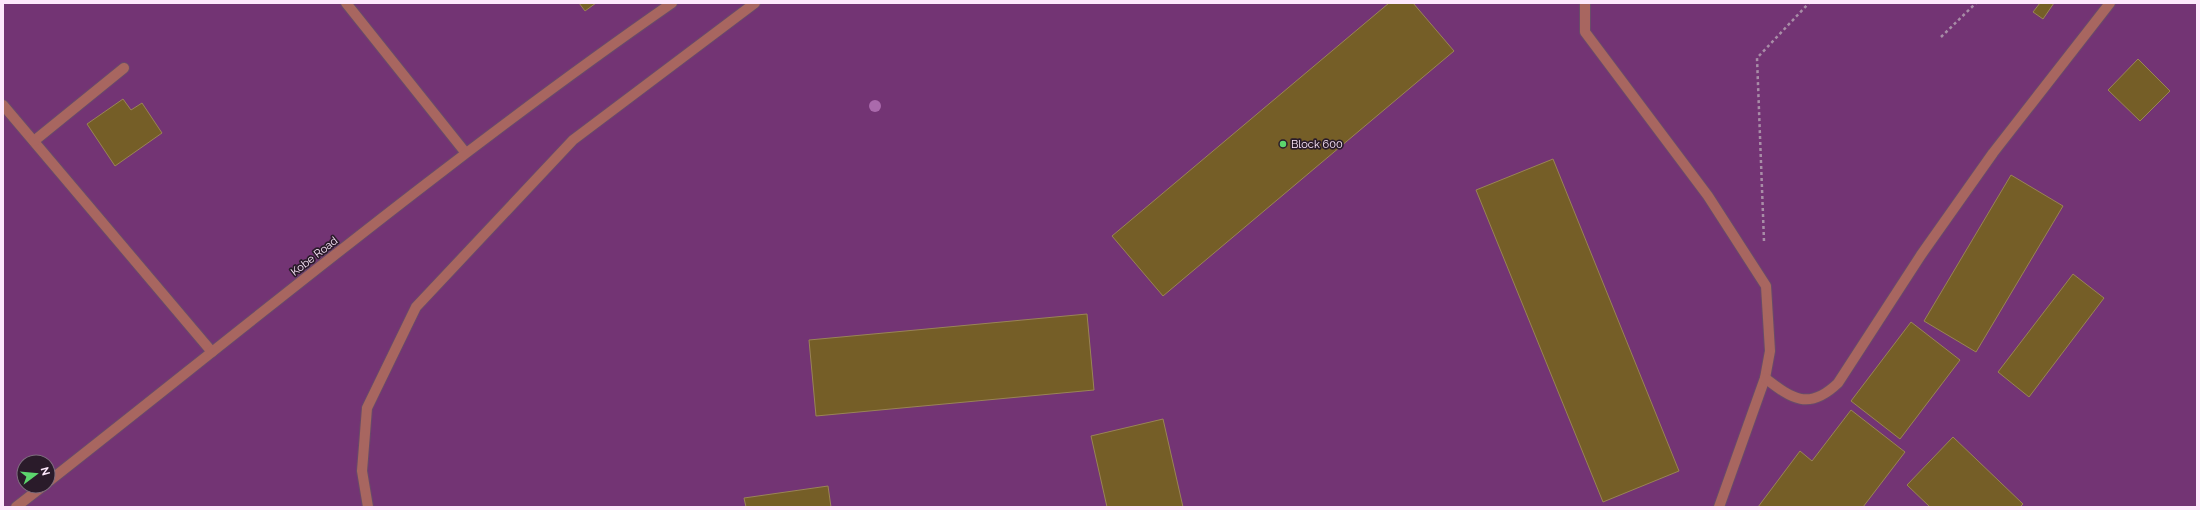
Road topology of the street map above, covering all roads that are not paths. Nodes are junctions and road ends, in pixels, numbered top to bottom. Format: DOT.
graph roads {
  1 [pos="346,3"];
  2 [pos="672,3"];
  3 [pos="755,3"];
  4 [pos="1586,3"];
  5 [pos="2110,3"];
  6 [pos="124,68"];
  7 [pos="3,105"];
  8 [pos="34,141"];
  9 [pos="466,152"];
  10 [pos="212,352"];
  11 [pos="1765,378"];
  12 [pos="56,476"];
  13 [pos="33,494"];
  14 [pos="16,507"];
  15 [pos="368,507"];
  16 [pos="1719,507"];
  1 -- 9 [label="street"];
  2 -- 9 [label="street, Kobe Road"];
  3 -- 15 [label="street"];
  4 -- 11 [label="street"];
  5 -- 11 [label="street"];
  6 -- 8 [label="street"];
  7 -- 8 [label="street"];
  8 -- 10 [label="street"];
  9 -- 10 [label="street, Kobe Road"];
  10 -- 12 [label="street, Kobe Road"];
  11 -- 16 [label="street"];
  13 -- 14 [label="street"];
}
